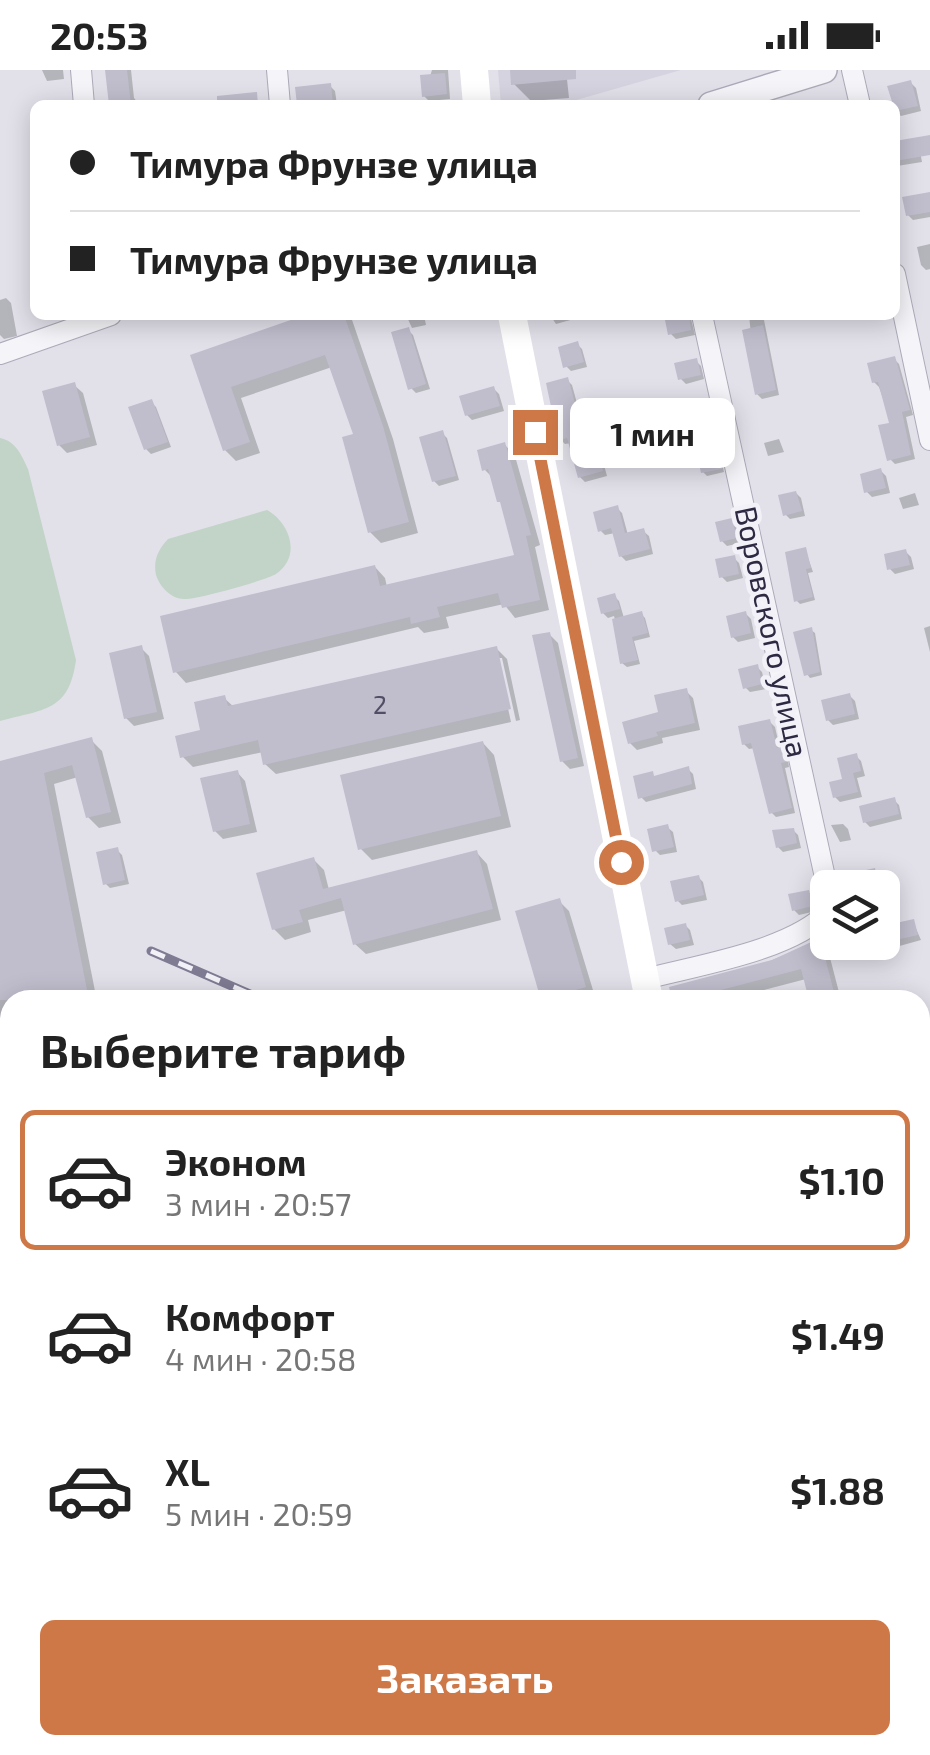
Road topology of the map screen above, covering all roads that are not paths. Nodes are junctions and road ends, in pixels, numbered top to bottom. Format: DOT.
graph roads {
  1 [pos="81,70"];
  2 [pos="278,70"];
  3 [pos="474,70"];
  4 [pos="824,70"];
  5 [pos="852,70"];
  6 [pos="84,100"];
  7 [pos="280,100"];
  8 [pos="477,100"];
  9 [pos="728,100"];
  10 [pos="859,100"];
  11 [pos="900,298"];
  12 [pos="92,320"];
  13 [pos="513,320"];
  14 [pos="703,320"];
  15 [pos="0,354"];
  16 [pos="930,440"];
  17 [pos="824,870"];
  18 [pos="810,928"];
  19 [pos="647,990"];
  1 -- 6 [label="street"];
  2 -- 7 [label="street"];
  3 -- 8 [label="main road"];
  4 -- 9 [label="street"];
  5 -- 10 [label="street"];
  11 -- 16 [label="street"];
  12 -- 15 [label="street"];
  13 -- 19 [label="main road"];
  14 -- 17 [label="street, Воровского улица"];
  18 -- 19 [label="street"];
}
